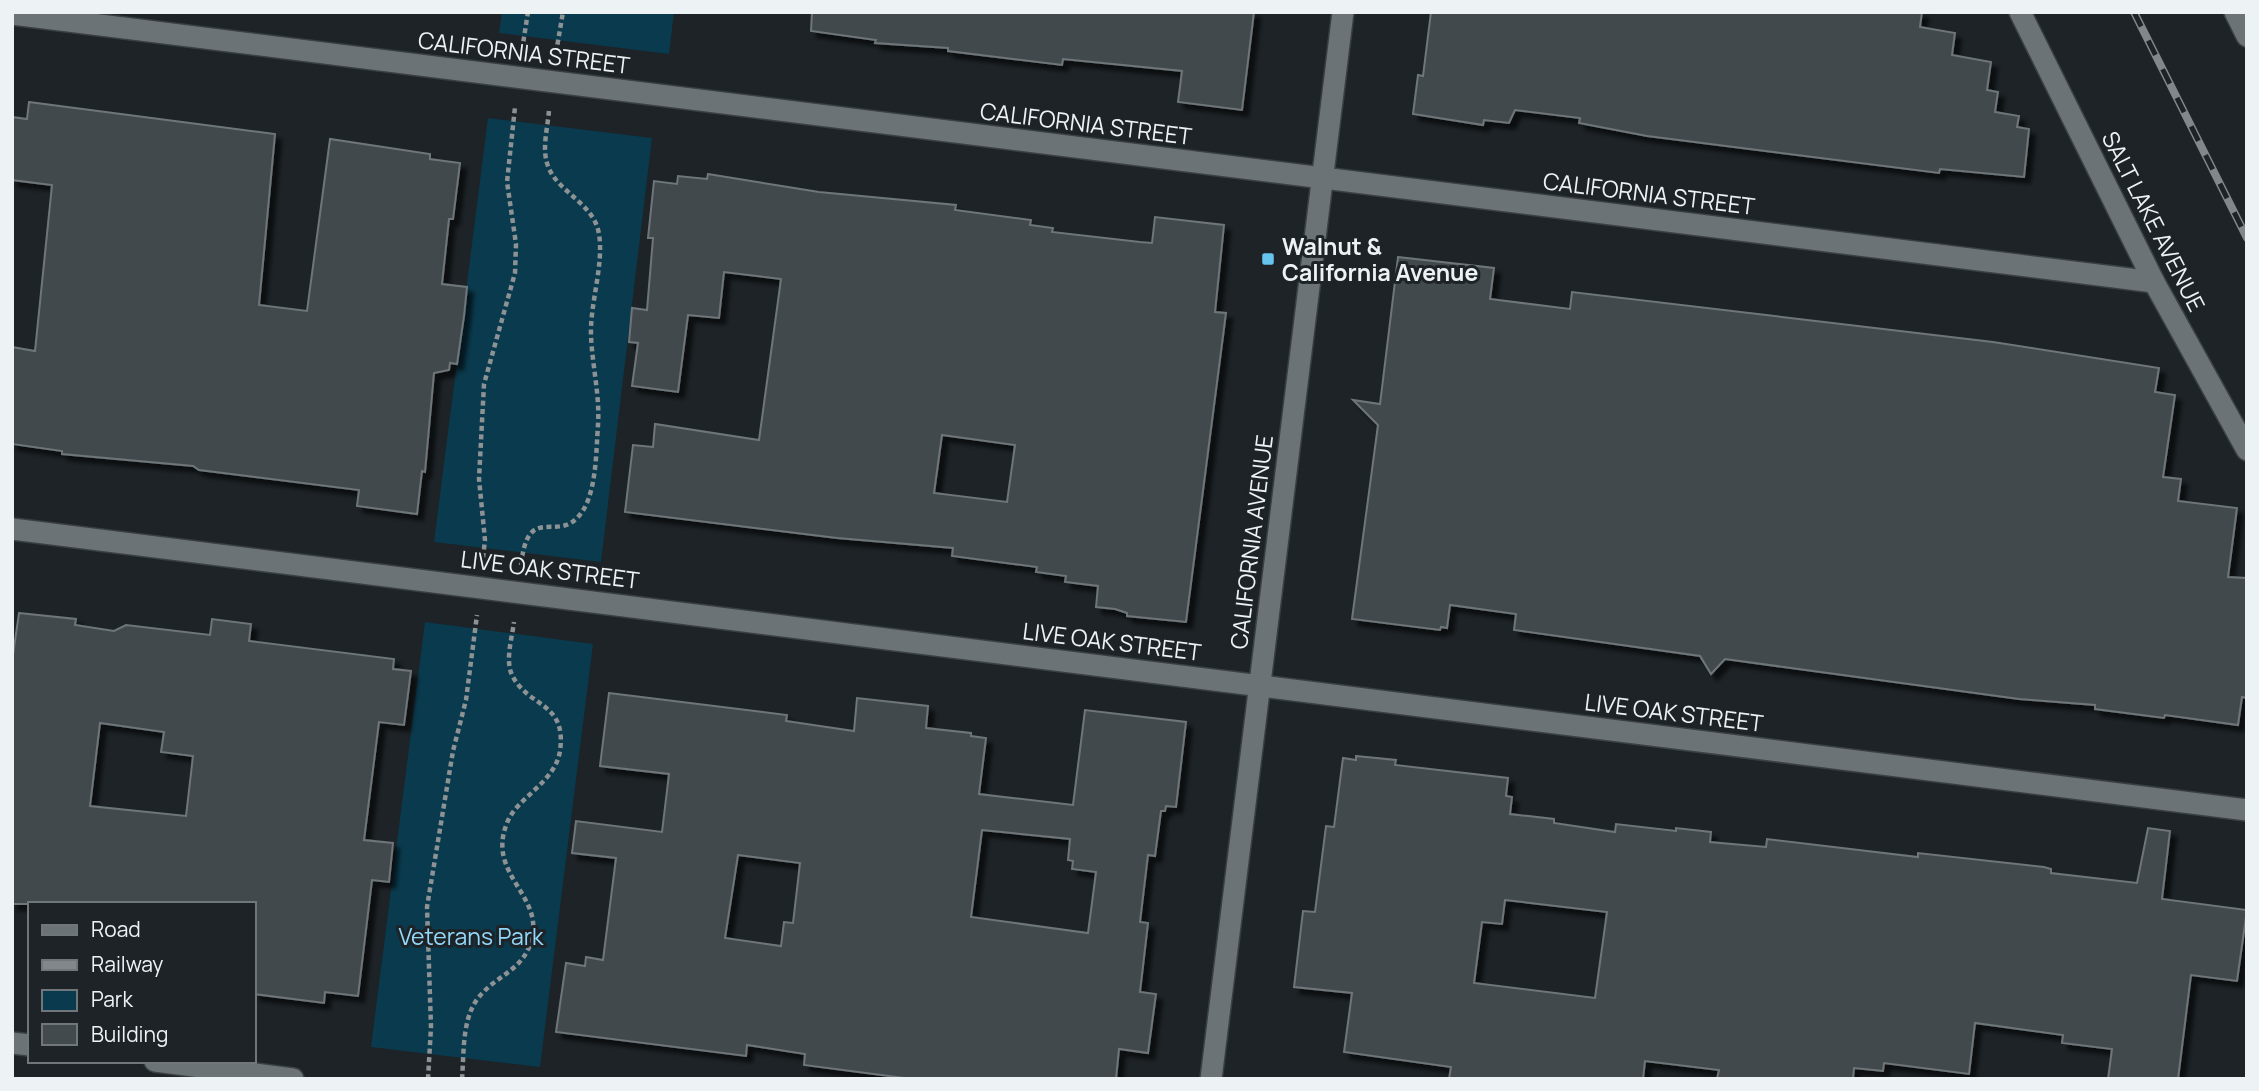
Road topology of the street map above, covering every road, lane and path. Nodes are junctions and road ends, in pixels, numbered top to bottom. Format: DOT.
graph roads {
  1 [pos="528,12"];
  2 [pos="563,12"];
  3 [pos="1343,12"];
  4 [pos="2020,12"];
  5 [pos="2235,12"];
  6 [pos="12,14"];
  7 [pos="2247,36"];
  8 [pos="518,78"];
  9 [pos="551,82"];
  10 [pos="1323,179"];
  11 [pos="2154,282"];
  12 [pos="2247,450"];
  13 [pos="12,529"];
  14 [pos="481,586"];
  15 [pos="518,592"];
  16 [pos="1260,687"];
  17 [pos="2247,810"];
  18 [pos="170,1063"];
  19 [pos="293,1079"];
  20 [pos="428,1079"];
  21 [pos="462,1079"];
  22 [pos="1211,1079"];
  1 -- 8 [label="path"];
  2 -- 9 [label="path"];
  3 -- 10 [label="street, CALIFORNIA AVENUE"];
  4 -- 11 [label="street, SALT LAKE AVENUE"];
  5 -- 7 [label="street"];
  6 -- 8 [label="street, CALIFORNIA STREET"];
  8 -- 9 [label="street, CALIFORNIA STREET"];
  8 -- 14 [label="path"];
  9 -- 10 [label="street, CALIFORNIA STREET"];
  9 -- 15 [label="path"];
  10 -- 11 [label="street, CALIFORNIA STREET"];
  10 -- 16 [label="street, CALIFORNIA AVENUE"];
  11 -- 12 [label="street, SALT LAKE AVENUE"];
  13 -- 14 [label="street, LIVE OAK STREET"];
  14 -- 15 [label="street, LIVE OAK STREET"];
  14 -- 20 [label="path"];
  15 -- 16 [label="street, LIVE OAK STREET"];
  15 -- 21 [label="path"];
  16 -- 17 [label="street, LIVE OAK STREET"];
  16 -- 22 [label="street, CALIFORNIA AVENUE"];
  18 -- 19 [label="street"];
}
